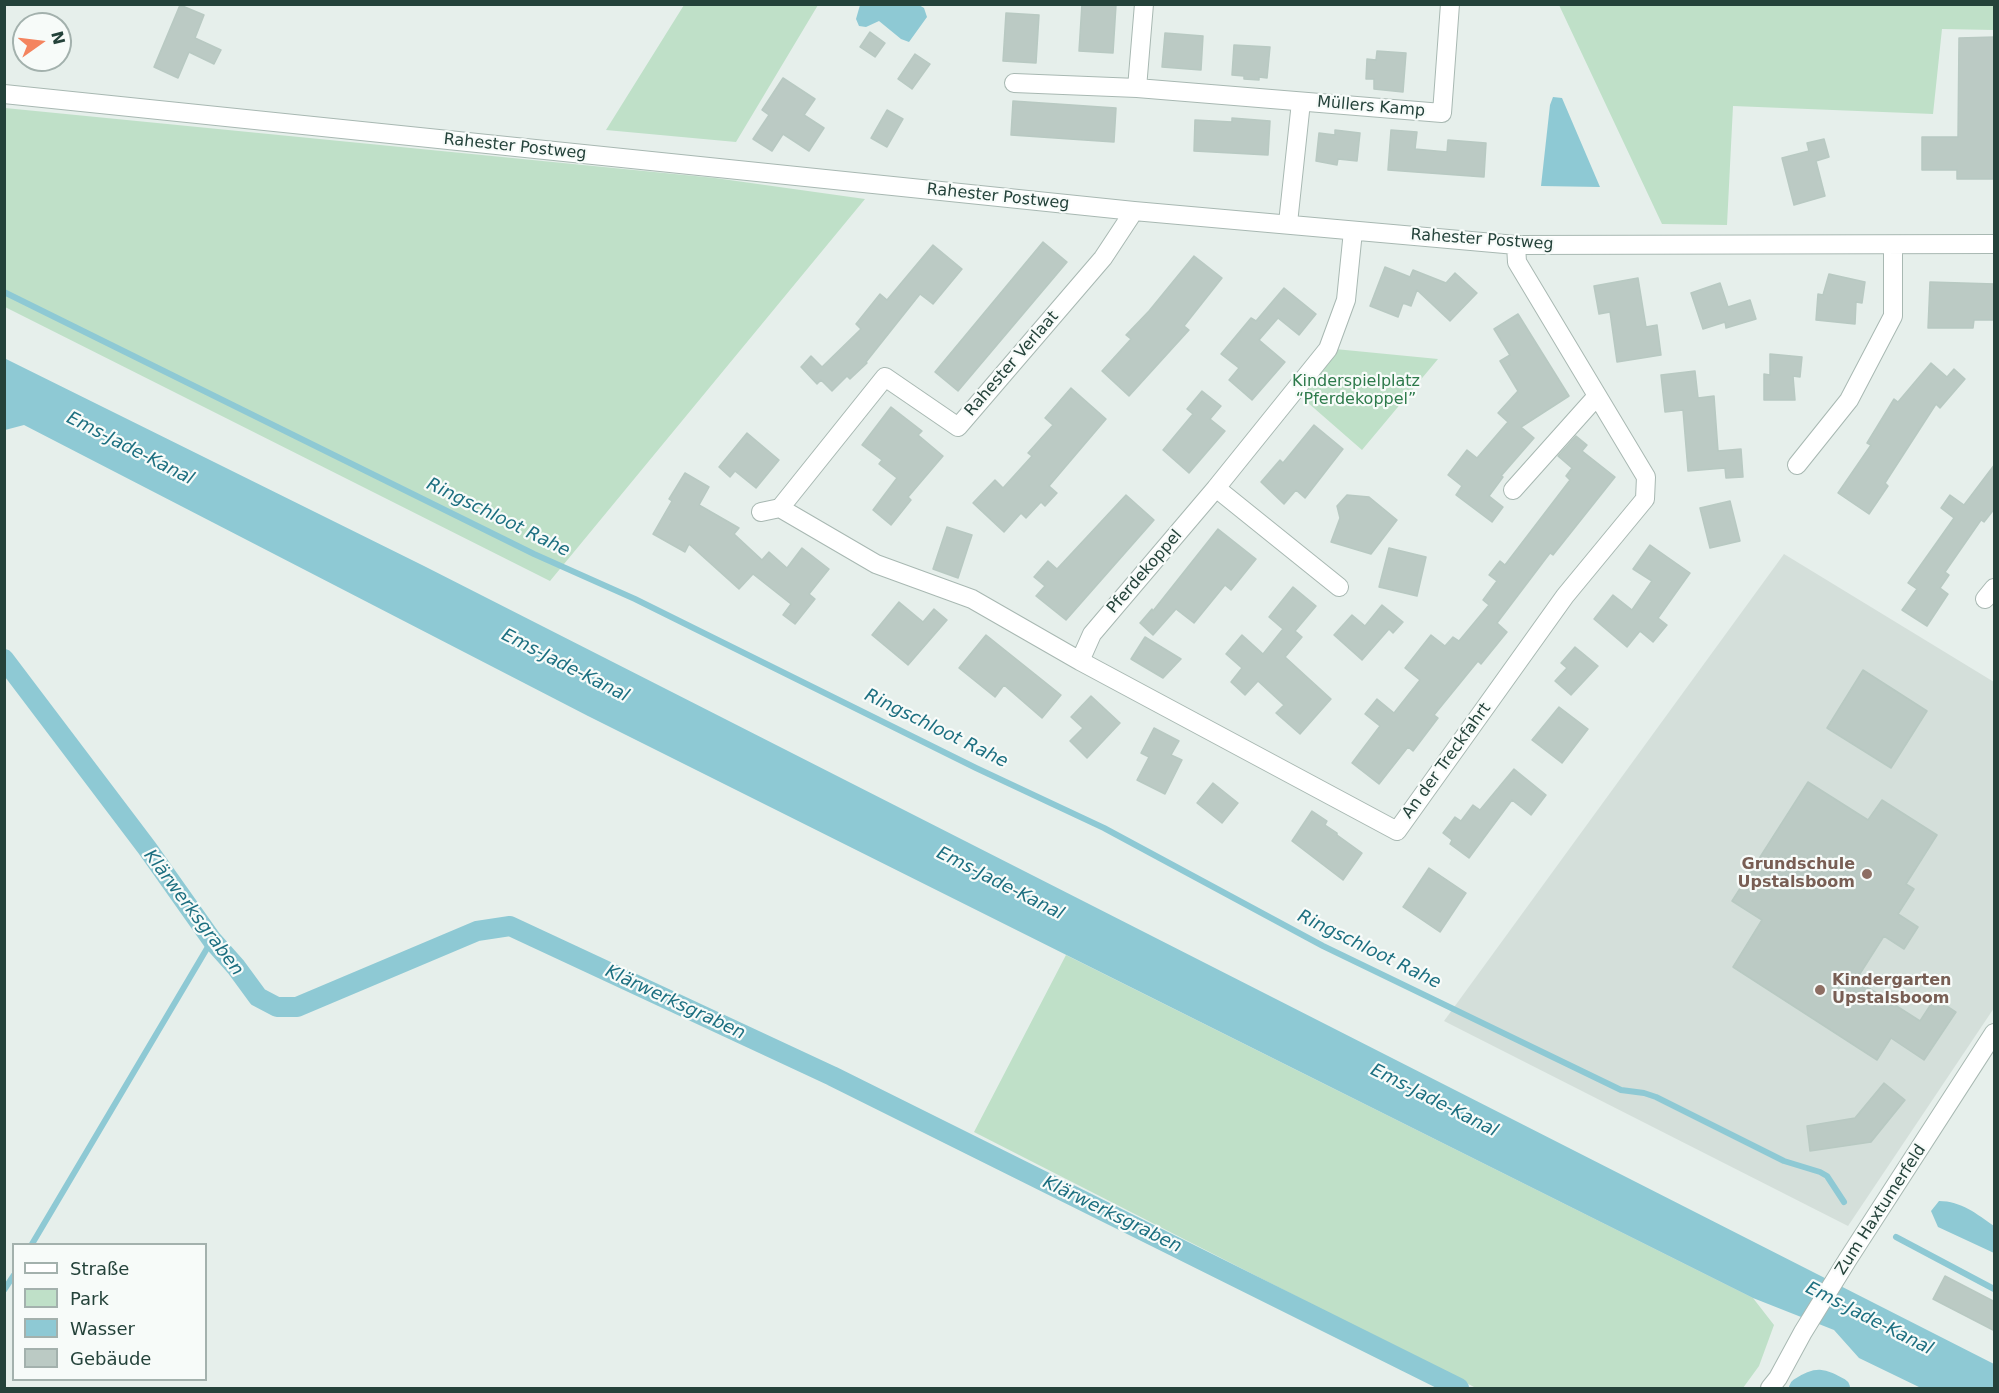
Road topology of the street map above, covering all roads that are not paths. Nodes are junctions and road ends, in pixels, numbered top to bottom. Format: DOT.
graph roads {
  1 [pos="1144,4"];
  2 [pos="1450,4"];
  3 [pos="1014,83"];
  4 [pos="1137,87"];
  5 [pos="4,94"];
  6 [pos="1301,102"];
  7 [pos="1134,211"];
  8 [pos="1288,223"];
  9 [pos="1353,231"];
  10 [pos="1995,244"];
  11 [pos="1516,245"];
  12 [pos="1893,245"];
  13 [pos="1597,396"];
  14 [pos="1797,465"];
  15 [pos="1216,488"];
  16 [pos="1513,490"];
  17 [pos="780,508"];
  18 [pos="761,512"];
  19 [pos="1339,587"];
  20 [pos="1080,661"];
  21 [pos="1995,1033"];
  22 [pos="1770,1389"];
  1 -- 4 [label="street"];
  2 -- 6 [label="street, Müllers Kamp"];
  3 -- 4 [label="street, Müllers Kamp"];
  4 -- 6 [label="street, Müllers Kamp"];
  5 -- 7 [label="street, Rahester Postweg"];
  6 -- 8 [label="street, Müllers Kamp"];
  7 -- 8 [label="street, Rahester Postweg"];
  7 -- 17 [label="street, Rahester Verlaat"];
  8 -- 9 [label="street, Rahester Postweg"];
  9 -- 11 [label="street, Rahester Postweg"];
  9 -- 15 [label="street, Pferdekoppel"];
  10 -- 12 [label="street, Rahester Postweg"];
  11 -- 12 [label="street, Rahester Postweg"];
  11 -- 13 [label="street, An der Treckfahrt"];
  12 -- 14 [label="street"];
  13 -- 16 [label="street"];
  13 -- 20 [label="street, An der Treckfahrt"];
  15 -- 19 [label="street"];
  15 -- 20 [label="street, Pferdekoppel"];
  17 -- 18 [label="street"];
  17 -- 20 [label="street"];
  21 -- 22 [label="street, Zum Haxtumerfeld"];
}
